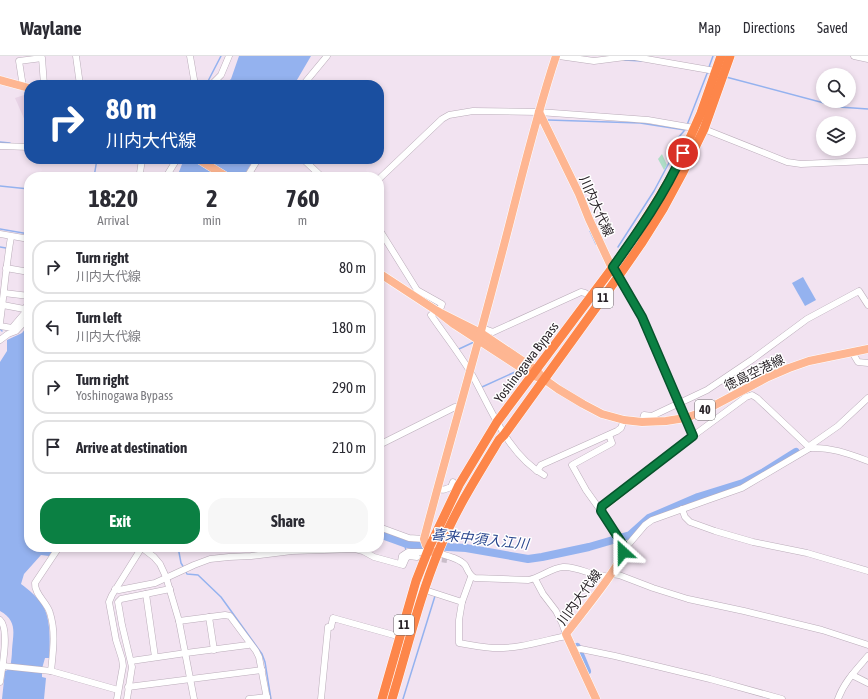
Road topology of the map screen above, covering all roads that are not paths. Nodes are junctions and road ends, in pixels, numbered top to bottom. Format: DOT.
graph roads {
  1 [pos="76,56"];
  2 [pos="190,56"];
  3 [pos="229,56"];
  4 [pos="326,56"];
  5 [pos="558,56"];
  6 [pos="721,56"];
  7 [pos="730,56"];
  8 [pos="854,56"];
  9 [pos="868,59"];
  10 [pos="715,71"];
  11 [pos="0,80"];
  12 [pos="24,80"];
  13 [pos="44,80"];
  14 [pos="79,80"];
  15 [pos="194,80"];
  16 [pos="216,80"];
  17 [pos="307,80"];
  18 [pos="24,87"];
  19 [pos="540,112"];
  20 [pos="699,129"];
  21 [pos="0,146"];
  22 [pos="24,147"];
  23 [pos="868,161"];
  24 [pos="206,164"];
  25 [pos="308,164"];
  26 [pos="219,172"];
  27 [pos="317,172"];
  28 [pos="384,174"];
  29 [pos="0,234"];
  30 [pos="11,237"];
  31 [pos="384,237"];
  32 [pos="24,238"];
  33 [pos="613,267"];
  34 [pos="6,268"];
  35 [pos="24,271"];
  36 [pos="384,276"];
  37 [pos="618,277"];
  38 [pos="4,293"];
  39 [pos="24,295"];
  40 [pos="590,297"];
  41 [pos="868,305"];
  42 [pos="2,306"];
  43 [pos="24,309"];
  44 [pos="437,311"];
  45 [pos="24,314"];
  46 [pos="24,322"];
  47 [pos="0,323"];
  48 [pos="0,326"];
  49 [pos="481,334"];
  50 [pos="0,340"];
  51 [pos="868,349"];
  52 [pos="852,352"];
  53 [pos="868,363"];
  54 [pos="470,372"];
  55 [pos="534,372"];
  56 [pos="544,379"];
  57 [pos="868,398"];
  58 [pos="679,404"];
  59 [pos="459,407"];
  60 [pos="685,418"];
  61 [pos="624,420"];
  62 [pos="497,422"];
  63 [pos="642,422"];
  64 [pos="504,435"];
  65 [pos="609,435"];
  66 [pos="693,436"];
  67 [pos="384,442"];
  68 [pos="809,448"];
  69 [pos="868,461"];
  70 [pos="537,471"];
  71 [pos="544,475"];
  72 [pos="453,482"];
  73 [pos="438,489"];
  74 [pos="682,509"];
  75 [pos="601,511"];
  76 [pos="384,529"];
  77 [pos="620,542"];
  78 [pos="430,549"];
  79 [pos="56,552"];
  80 [pos="139,552"];
  81 [pos="148,552"];
  82 [pos="284,552"];
  83 [pos="365,552"];
  84 [pos="407,555"];
  85 [pos="417,557"];
  86 [pos="447,560"];
  87 [pos="466,568"];
  88 [pos="868,571"];
  89 [pos="610,575"];
  90 [pos="166,577"];
  91 [pos="471,577"];
  92 [pos="535,579"];
  93 [pos="115,589"];
  94 [pos="170,589"];
  95 [pos="432,592"];
  96 [pos="146,594"];
  97 [pos="462,602"];
  98 [pos="209,617"];
  99 [pos="0,620"];
  100 [pos="179,621"];
  101 [pos="2,627"];
  102 [pos="566,635"];
  103 [pos="400,637"];
  104 [pos="250,644"];
  105 [pos="868,645"];
  106 [pos="214,650"];
  107 [pos="577,650"];
  108 [pos="186,653"];
  109 [pos="868,656"];
  110 [pos="155,658"];
  111 [pos="131,661"];
  112 [pos="4,666"];
  113 [pos="262,670"];
  114 [pos="51,672"];
  115 [pos="852,675"];
  116 [pos="191,680"];
  117 [pos="0,682"];
  118 [pos="868,683"];
  119 [pos="128,687"];
  120 [pos="118,690"];
  121 [pos="267,698"];
  122 [pos="117,699"];
  123 [pos="127,699"];
  124 [pos="194,699"];
  125 [pos="249,699"];
  126 [pos="321,699"];
  127 [pos="382,699"];
  128 [pos="392,699"];
  129 [pos="596,699"];
  130 [pos="782,699"];
  131 [pos="838,699"];
  1 -- 14 [label="street"];
  2 -- 15 [label="street"];
  3 -- 16 [label="street"];
  4 -- 17 [label="street"];
  5 -- 10 [label="street"];
  5 -- 19 [label="main road"];
  6 -- 10 [label="highway, Yoshinogawa Bypass / 11"];
  7 -- 20 [label="highway, Yoshinogawa Bypass / 11"];
  8 -- 9 [label="street"];
  10 -- 20 [label="highway, Yoshinogawa Bypass / 11"];
  11 -- 18 [label="main road"];
  12 -- 13 [label="street"];
  19 -- 20 [label="street"];
  19 -- 28 [label="street"];
  19 -- 33 [label="main road, 川内大代線"];
  19 -- 49 [label="main road"];
  20 -- 23 [label="street"];
  20 -- 33 [label="highway, Yoshinogawa Bypass / 11"];
  20 -- 37 [label="highway, Yoshinogawa Bypass / 11"];
  21 -- 22 [label="street"];
  24 -- 26 [label="main road"];
  25 -- 27 [label="street"];
  29 -- 30 [label="street"];
  30 -- 32 [label="street"];
  30 -- 34 [label="street"];
  31 -- 44 [label="street"];
  33 -- 37 [label="main road, 川内大代線"];
  33 -- 40 [label="highway, Yoshinogawa Bypass / 11"];
  34 -- 35 [label="street"];
  34 -- 38 [label="street"];
  36 -- 44 [label="main road, 徳島空港線 / 40"];
  37 -- 56 [label="highway, Yoshinogawa Bypass / 11"];
  37 -- 58 [label="main road, 川内大代線"];
  38 -- 39 [label="street"];
  38 -- 42 [label="street"];
  40 -- 49 [label="street"];
  40 -- 55 [label="highway, Yoshinogawa Bypass / 11"];
  41 -- 58 [label="street"];
  42 -- 43 [label="street"];
  42 -- 47 [label="street"];
  44 -- 49 [label="main road, 徳島空港線 / 40"];
  44 -- 54 [label="street"];
  45 -- 48 [label="street"];
  46 -- 50 [label="street"];
  49 -- 54 [label="main road"];
  49 -- 55 [label="main road, 徳島空港線 / 40"];
  51 -- 52 [label="main road, 徳島空港線 / 40"];
  52 -- 53 [label="street"];
  52 -- 60 [label="main road, 徳島空港線 / 40"];
  54 -- 59 [label="main road"];
  54 -- 62 [label="street"];
  55 -- 56 [label="main road, 徳島空港線 / 40"];
  55 -- 62 [label="highway, Yoshinogawa Bypass / 11"];
  56 -- 61 [label="main road, 徳島空港線 / 40"];
  56 -- 64 [label="highway, Yoshinogawa Bypass / 11"];
  57 -- 68 [label="street"];
  58 -- 60 [label="main road, 川内大代線"];
  58 -- 63 [label="street"];
  59 -- 67 [label="street"];
  59 -- 73 [label="main road"];
  60 -- 63 [label="main road, 徳島空港線 / 40"];
  60 -- 66 [label="main road, 川内大代線"];
  61 -- 63 [label="main road, 徳島空港線 / 40"];
  61 -- 65 [label="street"];
  62 -- 64 [label="street"];
  62 -- 78 [label="highway, Yoshinogawa Bypass / 11"];
  64 -- 70 [label="street"];
  64 -- 78 [label="highway, Yoshinogawa Bypass / 11"];
  65 -- 70 [label="street"];
  65 -- 75 [label="street"];
  66 -- 68 [label="street"];
  66 -- 75 [label="main road"];
  68 -- 69 [label="street"];
  68 -- 74 [label="street"];
  70 -- 71 [label="street"];
  72 -- 73 [label="street"];
  73 -- 78 [label="main road"];
  74 -- 77 [label="street"];
  74 -- 88 [label="street"];
  75 -- 77 [label="main road"];
  76 -- 78 [label="street"];
  77 -- 89 [label="main road, 川内大代線"];
  78 -- 84 [label="street"];
  78 -- 87 [label="street"];
  78 -- 95 [label="highway, Yoshinogawa Bypass / 11"];
  78 -- 103 [label="highway, Yoshinogawa Bypass / 11"];
  79 -- 114 [label="street"];
  80 -- 93 [label="street"];
  81 -- 90 [label="street"];
  82 -- 90 [label="street"];
  83 -- 84 [label="street"];
  84 -- 85 [label="street"];
  86 -- 87 [label="street"];
  87 -- 91 [label="street"];
  89 -- 92 [label="street"];
  89 -- 102 [label="main road, 川内大代線"];
  89 -- 105 [label="street"];
  90 -- 93 [label="street"];
  90 -- 94 [label="street"];
  91 -- 92 [label="street"];
  91 -- 97 [label="street"];
  92 -- 102 [label="street"];
  93 -- 120 [label="street"];
  94 -- 96 [label="street"];
  94 -- 100 [label="street"];
  95 -- 97 [label="street"];
  95 -- 128 [label="highway, Yoshinogawa Bypass / 11"];
  96 -- 110 [label="street"];
  96 -- 111 [label="street"];
  97 -- 102 [label="street"];
  98 -- 100 [label="street"];
  98 -- 104 [label="street"];
  98 -- 106 [label="street"];
  99 -- 101 [label="street"];
  100 -- 108 [label="street"];
  101 -- 112 [label="street"];
  102 -- 107 [label="main road, 川内大代線"];
  103 -- 126 [label="street"];
  103 -- 127 [label="highway, Yoshinogawa Bypass / 11"];
  104 -- 106 [label="street"];
  104 -- 113 [label="street"];
  106 -- 108 [label="street"];
  107 -- 129 [label="main road, 川内大代線"];
  107 -- 130 [label="street"];
  108 -- 110 [label="street"];
  108 -- 116 [label="street"];
  109 -- 115 [label="street"];
  110 -- 111 [label="street"];
  111 -- 119 [label="street"];
  112 -- 114 [label="street"];
  112 -- 117 [label="street"];
  113 -- 116 [label="street"];
  113 -- 121 [label="street"];
  114 -- 120 [label="street"];
  115 -- 118 [label="street"];
  115 -- 131 [label="street"];
  116 -- 119 [label="street"];
  116 -- 124 [label="street"];
  119 -- 123 [label="street"];
  120 -- 122 [label="street"];
  121 -- 125 [label="street"];
}
